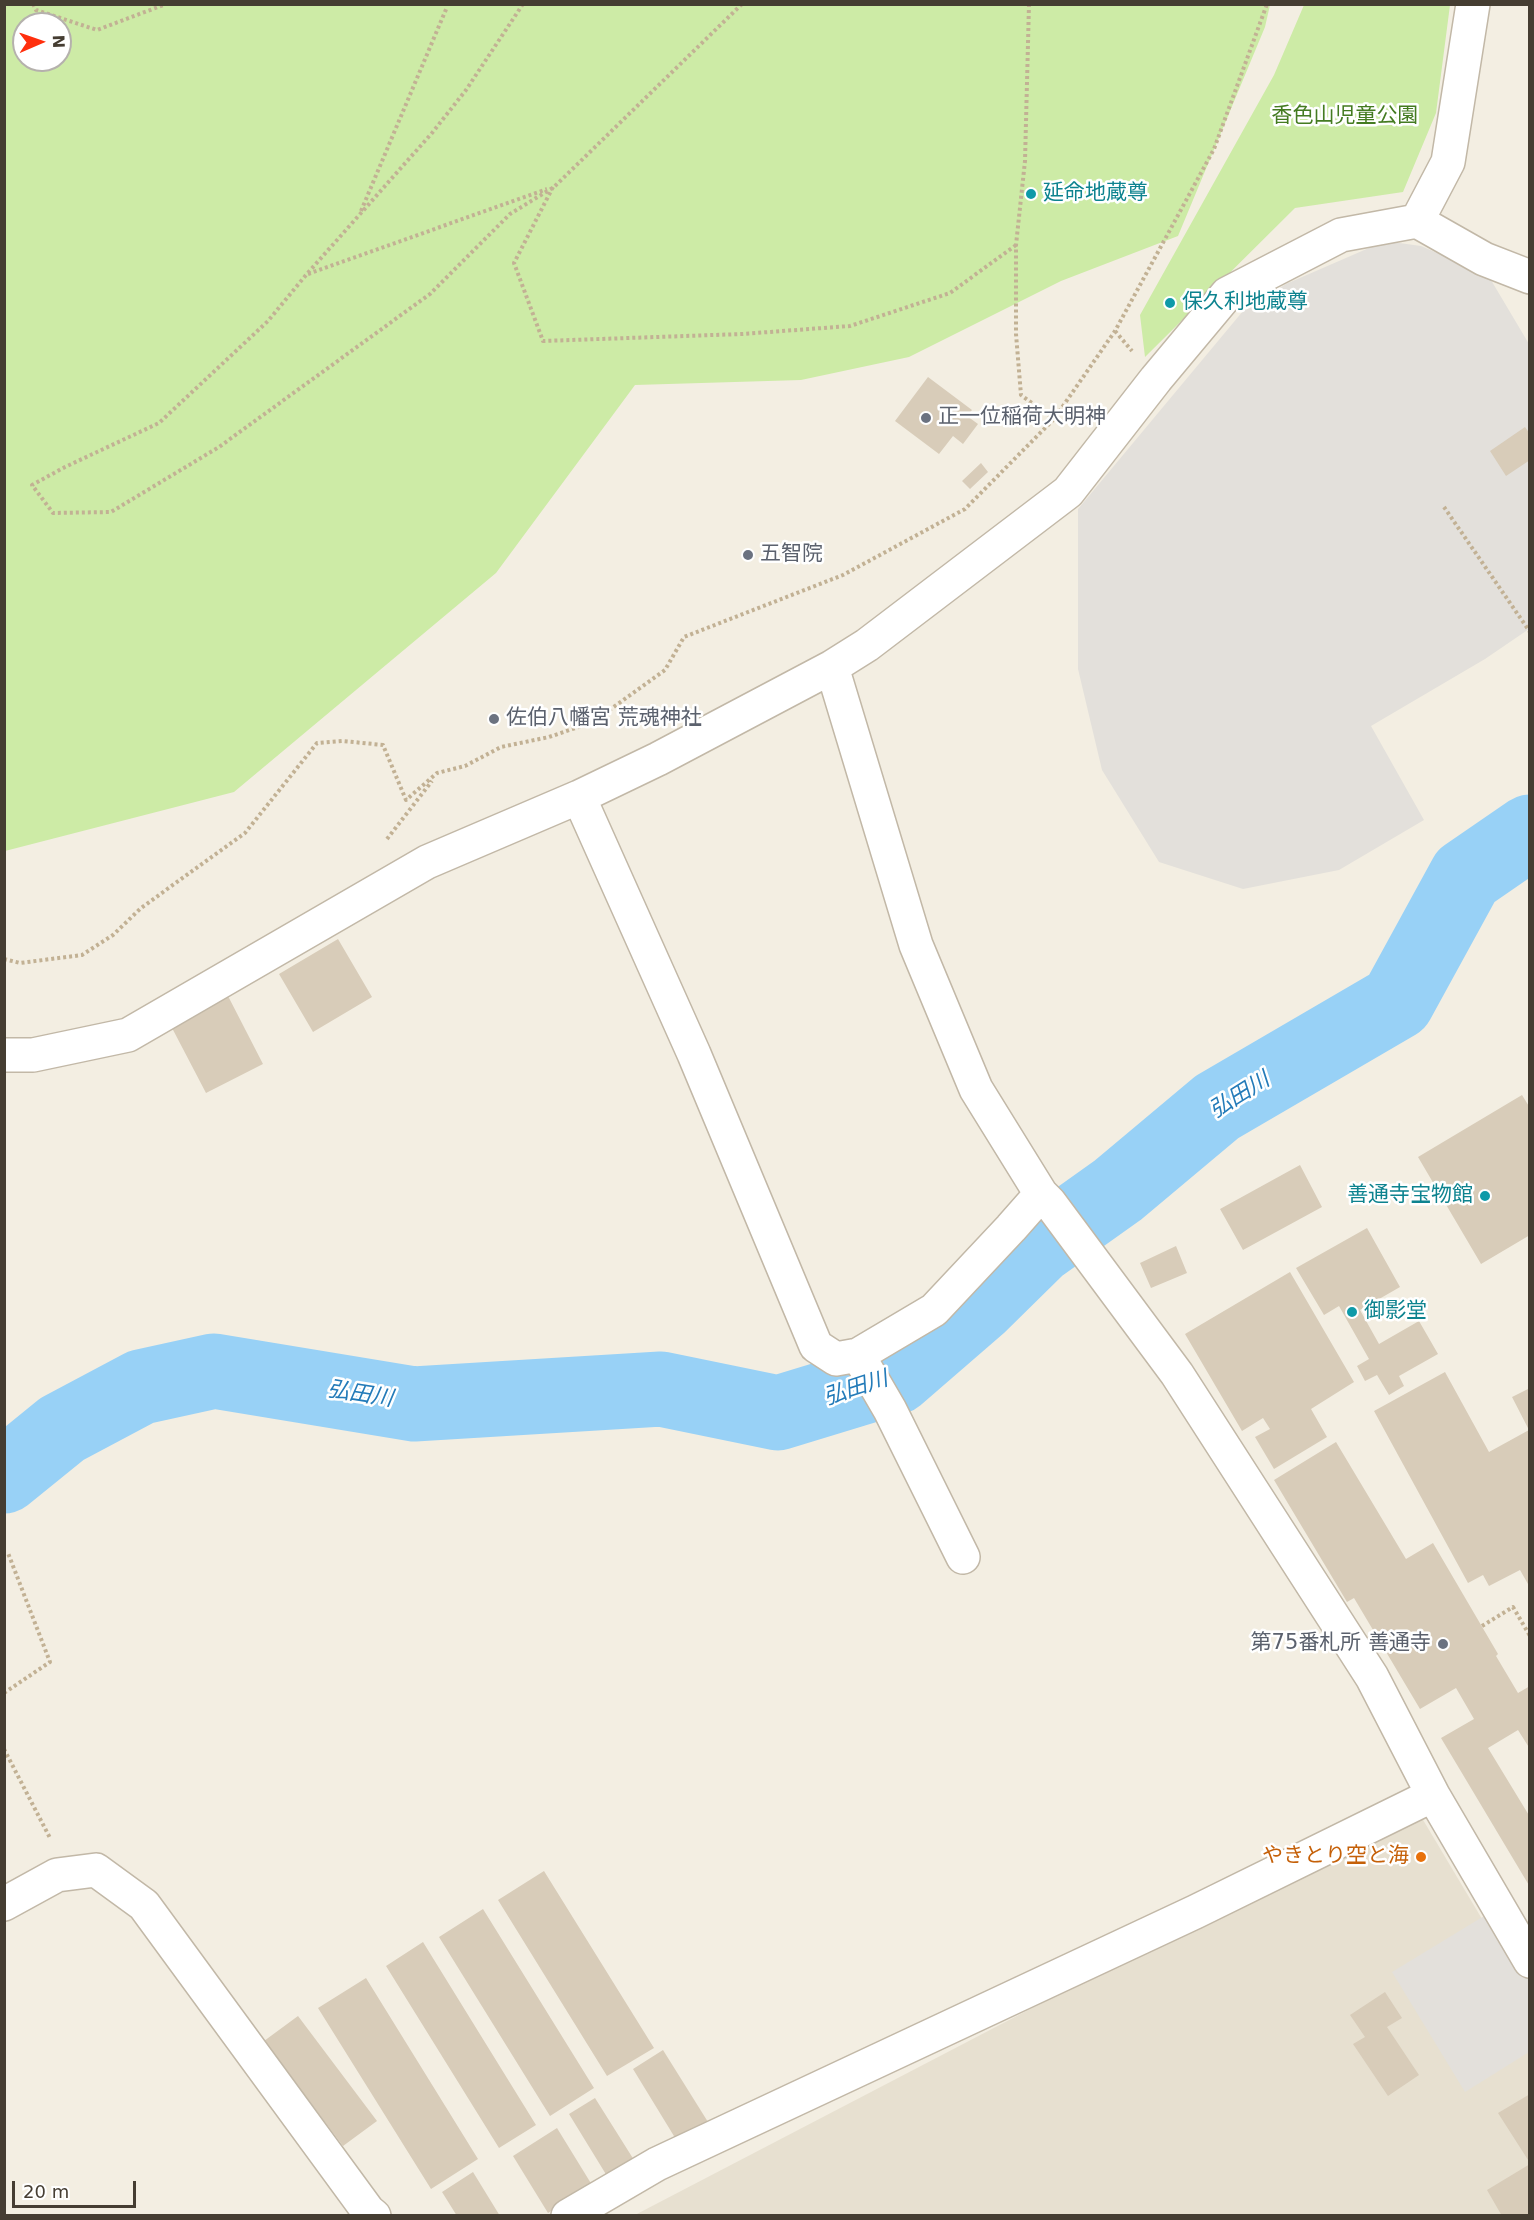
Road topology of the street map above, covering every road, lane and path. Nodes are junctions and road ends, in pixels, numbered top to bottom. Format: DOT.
graph roads {
  1 [pos="33,4"];
  2 [pos="166,4"];
  3 [pos="523,4"];
  4 [pos="742,4"];
  5 [pos="1029,4"];
  6 [pos="1267,4"];
  7 [pos="1473,4"];
  8 [pos="447,7"];
  9 [pos="554,187"];
  10 [pos="360,215"];
  11 [pos="1417,221"];
  12 [pos="1016,245"];
  13 [pos="306,275"];
  14 [pos="1530,277"];
  15 [pos="1054,419"];
  16 [pos="1444,507"];
  17 [pos="1530,632"];
  18 [pos="832,667"];
  19 [pos="579,797"];
  20 [pos="4,959"];
  21 [pos="4,1055"];
  22 [pos="1045,1198"];
  23 [pos="858,1355"];
  24 [pos="8,1553"];
  25 [pos="963,1557"];
  26 [pos="1482,1626"];
  27 [pos="1530,1636"];
  28 [pos="4,1693"];
  29 [pos="4,1749"];
  30 [pos="1433,1795"];
  31 [pos="68,1874"];
  32 [pos="4,1904"];
  33 [pos="1530,1961"];
  34 [pos="368,2214"];
  35 [pos="568,2216"];
  1 -- 2 [label="path"];
  3 -- 10 [label="path"];
  4 -- 9 [label="path"];
  5 -- 12 [label="path"];
  6 -- 15 [label="path"];
  7 -- 11 [label="street"];
  8 -- 10 [label="path"];
  9 -- 12 [label="path"];
  9 -- 13 [label="path"];
  9 -- 13 [label="path"];
  10 -- 13 [label="path"];
  11 -- 14 [label="street"];
  11 -- 18 [label="street"];
  12 -- 15 [label="path"];
  15 -- 20 [label="path"];
  16 -- 17 [label="path"];
  18 -- 19 [label="street"];
  18 -- 22 [label="street"];
  19 -- 21 [label="street"];
  19 -- 23 [label="street"];
  22 -- 23 [label="street"];
  22 -- 30 [label="street"];
  23 -- 25 [label="street"];
  24 -- 28 [label="path"];
  26 -- 27 [label="path"];
  29 -- 31 [label="path"];
  30 -- 33 [label="street"];
  30 -- 35 [label="street"];
  31 -- 32 [label="street"];
  31 -- 34 [label="street"];
}
